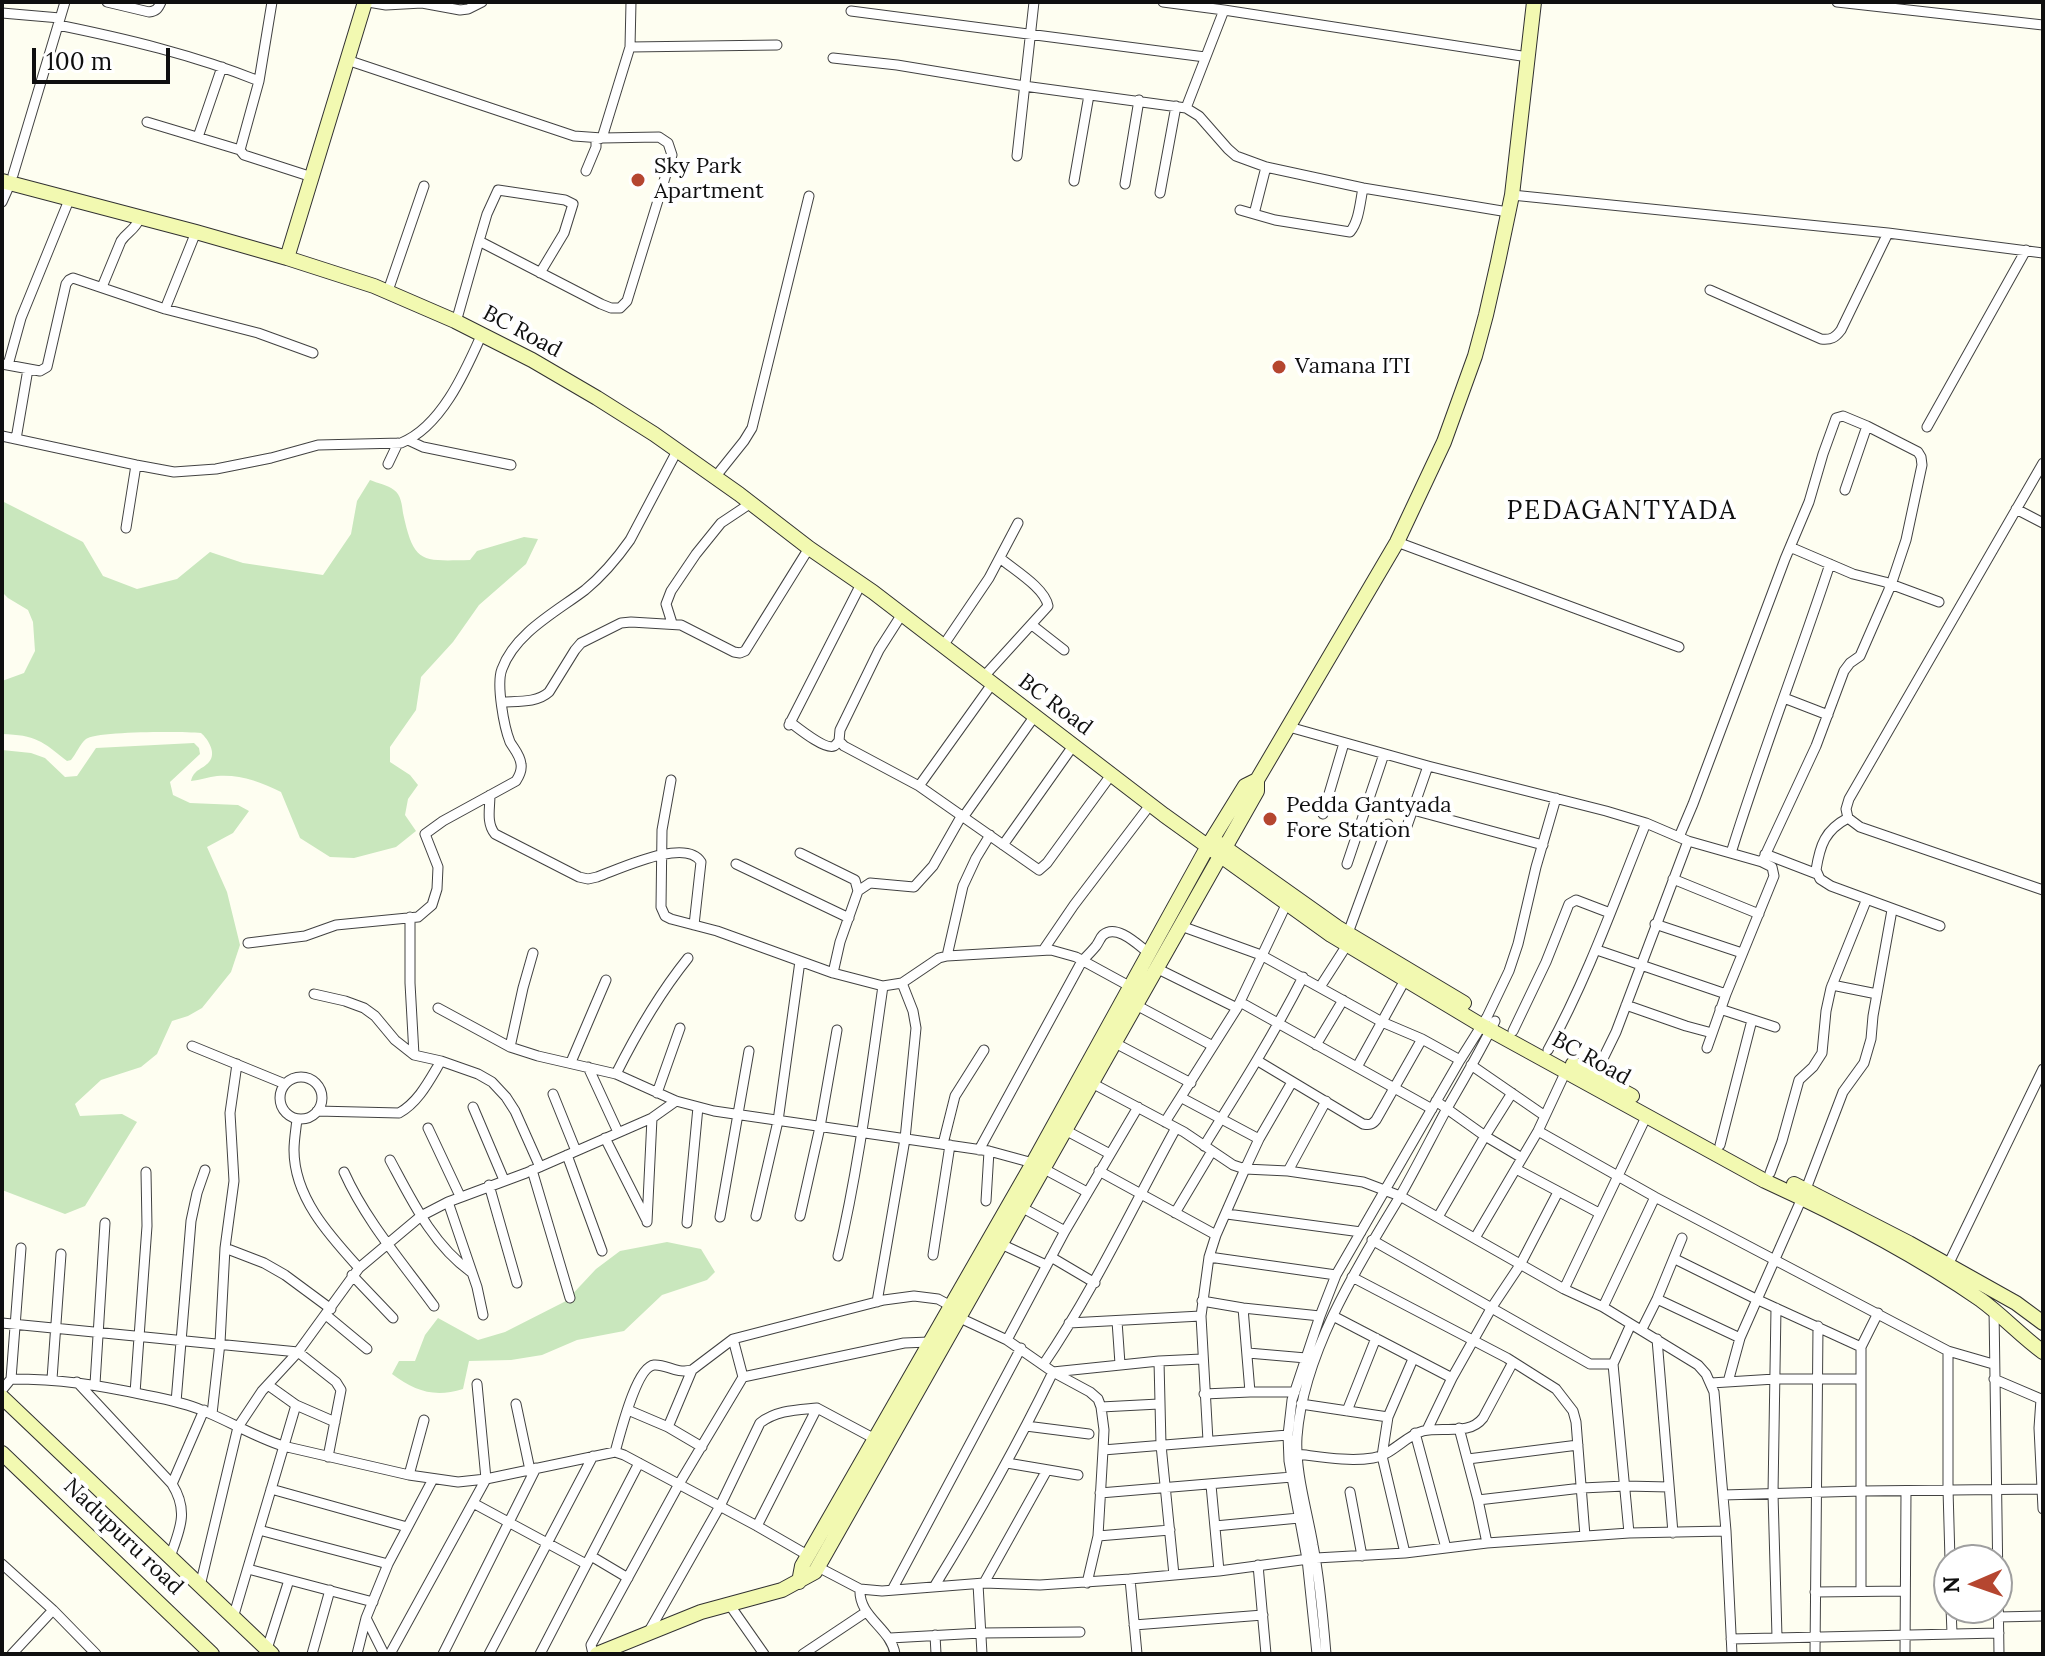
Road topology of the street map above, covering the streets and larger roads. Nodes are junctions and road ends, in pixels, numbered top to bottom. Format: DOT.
graph roads {
  1 [pos="65,2"];
  2 [pos="161,2"];
  3 [pos="272,2"];
  4 [pos="367,2"];
  5 [pos="482,2"];
  6 [pos="631,2"];
  7 [pos="1034,2"];
  8 [pos="1163,2"];
  9 [pos="1534,2"];
  10 [pos="1837,2"];
  11 [pos="115,3"];
  12 [pos="1224,10"];
  13 [pos="851,11"];
  14 [pos="2,13"];
  15 [pos="59,22"];
  16 [pos="2043,24"];
  17 [pos="1029,34"];
  18 [pos="777,45"];
  19 [pos="630,47"];
  20 [pos="1205,57"];
  21 [pos="1528,57"];
  22 [pos="833,58"];
  23 [pos="347,60"];
  24 [pos="222,67"];
  25 [pos="259,81"];
  26 [pos="1024,86"];
  27 [pos="1089,95"];
  28 [pos="1139,100"];
  29 [pos="1181,107"];
  30 [pos="147,122"];
  31 [pos="198,137"];
  32 [pos="602,138"];
  33 [pos="240,150"];
  34 [pos="1017,156"];
  35 [pos="1266,167"];
  36 [pos="586,171"];
  37 [pos="312,177"];
  38 [pos="7,178"];
  39 [pos="1074,181"];
  40 [pos="1125,184"];
  41 [pos="424,186"];
  42 [pos="1363,188"];
  43 [pos="1160,193"];
  44 [pos="1512,195"];
  45 [pos="809,196"];
  46 [pos="69,200"];
  47 [pos="2,202"];
  48 [pos="1240,210"];
  49 [pos="1508,212"];
  50 [pos="1254,214"];
  51 [pos="140,218"];
  52 [pos="196,232"];
  53 [pos="1888,233"];
  54 [pos="479,241"];
  55 [pos="2026,250"];
  56 [pos="2043,253"];
  57 [pos="288,255"];
  58 [pos="540,273"];
  59 [pos="390,285"];
  60 [pos="102,287"];
  61 [pos="1710,290"];
  62 [pos="165,309"];
  63 [pos="457,318"];
  64 [pos="481,336"];
  65 [pos="313,353"];
  66 [pos="5,364"];
  67 [pos="28,369"];
  68 [pos="1867,426"];
  69 [pos="1927,427"];
  70 [pos="2,436"];
  71 [pos="16,439"];
  72 [pos="403,442"];
  73 [pos="679,448"];
  74 [pos="2043,463"];
  75 [pos="388,464"];
  76 [pos="136,465"];
  77 [pos="511,465"];
  78 [pos="720,471"];
  79 [pos="1845,490"];
  80 [pos="751,503"];
  81 [pos="2016,509"];
  82 [pos="1018,523"];
  83 [pos="2043,523"];
  84 [pos="126,528"];
  85 [pos="1397,542"];
  86 [pos="812,544"];
  87 [pos="1790,547"];
  88 [pos="1000,558"];
  89 [pos="1830,564"];
  90 [pos="861,584"];
  91 [pos="1891,585"];
  92 [pos="1939,602"];
  93 [pos="907,615"];
  94 [pos="672,623"];
  95 [pos="1032,625"];
  96 [pos="947,640"];
  97 [pos="1679,647"];
  98 [pos="1064,650"];
  99 [pos="990,678"];
  100 [pos="1784,698"];
  101 [pos="502,702"];
  102 [pos="1828,715"];
  103 [pos="1034,717"];
  104 [pos="1289,727"];
  105 [pos="839,741"];
  106 [pos="1344,743"];
  107 [pos="1073,746"];
  108 [pos="1384,754"];
  109 [pos="1428,766"];
  110 [pos="1111,775"];
  111 [pos="671,780"];
  112 [pos="919,786"];
  113 [pos="490,795"];
  114 [pos="1556,798"];
  115 [pos="1150,805"];
  116 [pos="1413,810"];
  117 [pos="1323,814"];
  118 [pos="964,816"];
  119 [pos="1848,818"];
  120 [pos="1646,823"];
  121 [pos="1388,824"];
  122 [pos="1406,829"];
  123 [pos="990,835"];
  124 [pos="1683,839"];
  125 [pos="1003,845"];
  126 [pos="1543,845"];
  127 [pos="1217,847"];
  128 [pos="800,853"];
  129 [pos="1731,853"];
  130 [pos="661,855"];
  131 [pos="1763,858"];
  132 [pos="736,864"];
  133 [pos="1347,864"];
  134 [pos="1817,874"];
  135 [pos="1673,879"];
  136 [pos="2043,890"];
  137 [pos="858,891"];
  138 [pos="1866,901"];
  139 [pos="1286,905"];
  140 [pos="1892,910"];
  141 [pos="1610,913"];
  142 [pos="1759,914"];
  143 [pos="410,917"];
  144 [pos="849,918"];
  145 [pos="1655,924"];
  146 [pos="694,925"];
  147 [pos="1181,926"];
  148 [pos="1940,926"];
  149 [pos="1347,939"];
  150 [pos="248,943"];
  151 [pos="1044,949"];
  152 [pos="1597,950"];
  153 [pos="533,953"];
  154 [pos="1742,953"];
  155 [pos="1150,954"];
  156 [pos="1261,955"];
  157 [pos="947,956"];
  158 [pos="688,958"];
  159 [pos="800,961"];
  160 [pos="1082,961"];
  161 [pos="1640,965"];
  162 [pos="1156,968"];
  163 [pos="833,973"];
  164 [pos="1303,977"];
  165 [pos="606,980"];
  166 [pos="1405,980"];
  167 [pos="902,983"];
  168 [pos="1832,985"];
  169 [pos="883,986"];
  170 [pos="1131,987"];
  171 [pos="1320,987"];
  172 [pos="314,994"];
  173 [pos="1726,994"];
  174 [pos="1877,994"];
  175 [pos="1343,1000"];
  176 [pos="1136,1005"];
  177 [pos="1238,1005"];
  178 [pos="1626,1005"];
  179 [pos="438,1008"];
  180 [pos="1720,1009"];
  181 [pos="1752,1020"];
  182 [pos="1382,1022"];
  183 [pos="1489,1023"];
  184 [pos="1279,1024"];
  185 [pos="1775,1027"];
  186 [pos="680,1028"];
  187 [pos="837,1030"];
  188 [pos="1513,1031"];
  189 [pos="1712,1033"];
  190 [pos="1422,1039"];
  191 [pos="1115,1043"];
  192 [pos="1316,1045"];
  193 [pos="192,1046"];
  194 [pos="1213,1046"];
  195 [pos="510,1047"];
  196 [pos="1707,1048"];
  197 [pos="984,1050"];
  198 [pos="1548,1050"];
  199 [pos="749,1051"];
  200 [pos="414,1055"];
  201 [pos="1460,1060"];
  202 [pos="441,1061"];
  203 [pos="1258,1061"];
  204 [pos="571,1062"];
  205 [pos="237,1064"];
  206 [pos="1471,1065"];
  207 [pos="588,1067"];
  208 [pos="1357,1067"];
  209 [pos="2043,1069"];
  210 [pos="1566,1071"];
  211 [pos="616,1074"];
  212 [pos="1087,1079"];
  213 [pos="1592,1080"];
  214 [pos="1292,1082"];
  215 [pos="1191,1083"];
  216 [pos="285,1084"];
  217 [pos="1394,1087"];
  218 [pos="657,1093"];
  219 [pos="1512,1093"];
  220 [pos="553,1094"];
  221 [pos="1182,1098"];
  222 [pos="676,1101"];
  223 [pos="1326,1101"];
  224 [pos="1434,1105"];
  225 [pos="473,1107"];
  226 [pos="698,1107"];
  227 [pos="1138,1107"];
  228 [pos="1447,1110"];
  229 [pos="317,1111"];
  230 [pos="1647,1115"];
  231 [pos="737,1116"];
  232 [pos="1545,1116"];
  233 [pos="652,1118"];
  234 [pos="1221,1118"];
  235 [pos="297,1119"];
  236 [pos="778,1121"];
  237 [pos="1165,1122"];
  238 [pos="820,1127"];
  239 [pos="428,1128"];
  240 [pos="1176,1128"];
  241 [pos="1065,1130"];
  242 [pos="1538,1131"];
  243 [pos="618,1132"];
  244 [pos="862,1132"];
  245 [pos="1485,1136"];
  246 [pos="605,1138"];
  247 [pos="905,1139"];
  248 [pos="1259,1139"];
  249 [pos="946,1145"];
  250 [pos="1720,1145"];
  251 [pos="1208,1148"];
  252 [pos="984,1150"];
  253 [pos="571,1153"];
  254 [pos="1110,1154"];
  255 [pos="1522,1158"];
  256 [pos="390,1160"];
  257 [pos="1038,1166"];
  258 [pos="536,1168"];
  259 [pos="1245,1169"];
  260 [pos="1516,1169"];
  261 [pos="205,1170"];
  262 [pos="1099,1171"];
  263 [pos="1288,1171"];
  264 [pos="146,1172"];
  265 [pos="344,1172"];
  266 [pos="1770,1173"];
  267 [pos="1618,1175"];
  268 [pos="504,1180"];
  269 [pos="489,1185"];
  270 [pos="1385,1189"];
  271 [pos="1087,1192"];
  272 [pos="1558,1192"];
  273 [pos="1140,1193"];
  274 [pos="1804,1193"];
  275 [pos="460,1196"];
  276 [pos="1400,1196"];
  277 [pos="1655,1197"];
  278 [pos="986,1201"];
  279 [pos="448,1202"];
  280 [pos="1021,1207"];
  281 [pos="1175,1213"];
  282 [pos="1599,1213"];
  283 [pos="1227,1214"];
  284 [pos="421,1216"];
  285 [pos="756,1216"];
  286 [pos="800,1216"];
  287 [pos="720,1217"];
  288 [pos="1438,1217"];
  289 [pos="105,1223"];
  290 [pos="687,1223"];
  291 [pos="1065,1231"];
  292 [pos="1361,1232"];
  293 [pos="1216,1235"];
  294 [pos="1475,1238"];
  295 [pos="1682,1238"];
  296 [pos="1372,1240"];
  297 [pos="387,1243"];
  298 [pos="1001,1244"];
  299 [pos="21,1248"];
  300 [pos="225,1248"];
  301 [pos="602,1251"];
  302 [pos="61,1254"];
  303 [pos="933,1255"];
  304 [pos="838,1256"];
  305 [pos="1209,1257"];
  306 [pos="1675,1259"];
  307 [pos="1773,1259"];
  308 [pos="1049,1261"];
  309 [pos="1520,1265"];
  310 [pos="1948,1265"];
  311 [pos="356,1271"];
  312 [pos="471,1272"];
  313 [pos="1336,1275"];
  314 [pos="1352,1277"];
  315 [pos="517,1283"];
  316 [pos="1095,1283"];
  317 [pos="1564,1289"];
  318 [pos="570,1298"];
  319 [pos="1657,1299"];
  320 [pos="1756,1299"];
  321 [pos="1202,1301"];
  322 [pos="877,1302"];
  323 [pos="434,1306"];
  324 [pos="1492,1307"];
  325 [pos="1603,1307"];
  326 [pos="1243,1308"];
  327 [pos="1776,1308"];
  328 [pos="1994,1309"];
  329 [pos="328,1312"];
  330 [pos="955,1312"];
  331 [pos="1878,1313"];
  332 [pos="483,1315"];
  333 [pos="1201,1316"];
  334 [pos="1320,1316"];
  335 [pos="1333,1316"];
  336 [pos="393,1318"];
  337 [pos="1117,1321"];
  338 [pos="2,1323"];
  339 [pos="1069,1323"];
  340 [pos="2043,1323"];
  341 [pos="16,1324"];
  342 [pos="1631,1324"];
  343 [pos="1818,1326"];
  344 [pos="56,1328"];
  345 [pos="1642,1329"];
  346 [pos="98,1332"];
  347 [pos="140,1336"];
  348 [pos="1376,1338"];
  349 [pos="1740,1338"];
  350 [pos="180,1339"];
  351 [pos="733,1339"];
  352 [pos="1657,1339"];
  353 [pos="1007,1340"];
  354 [pos="1473,1341"];
  355 [pos="929,1342"];
  356 [pos="220,1343"];
  357 [pos="2042,1345"];
  358 [pos="1861,1347"];
  359 [pos="1021,1348"];
  360 [pos="367,1349"];
  361 [pos="1948,1351"];
  362 [pos="298,1352"];
  363 [pos="1248,1353"];
  364 [pos="1306,1358"];
  365 [pos="1202,1359"];
  366 [pos="1413,1359"];
  367 [pos="1159,1361"];
  368 [pos="1513,1362"];
  369 [pos="1120,1364"];
  370 [pos="1613,1364"];
  371 [pos="1993,1364"];
  372 [pos="1043,1365"];
  373 [pos="692,1370"];
  374 [pos="1053,1372"];
  375 [pos="743,1377"];
  376 [pos="1452,1378"];
  377 [pos="11,1379"];
  378 [pos="52,1379"];
  379 [pos="1775,1379"];
  380 [pos="1817,1379"];
  381 [pos="1861,1379"];
  382 [pos="1994,1379"];
  383 [pos="77,1382"];
  384 [pos="1728,1382"];
  385 [pos="1711,1383"];
  386 [pos="95,1384"];
  387 [pos="477,1384"];
  388 [pos="268,1385"];
  389 [pos="2,1390"];
  390 [pos="1250,1392"];
  391 [pos="1295,1392"];
  392 [pos="135,1393"];
  393 [pos="1204,1394"];
  394 [pos="2,1397"];
  395 [pos="2042,1400"];
  396 [pos="176,1402"];
  397 [pos="516,1404"];
  398 [pos="1159,1404"];
  399 [pos="1301,1404"];
  400 [pos="296,1405"];
  401 [pos="1101,1407"];
  402 [pos="817,1408"];
  403 [pos="628,1410"];
  404 [pos="1347,1411"];
  405 [pos="208,1412"];
  406 [pos="1388,1417"];
  407 [pos="424,1420"];
  408 [pos="335,1422"];
  409 [pos="1026,1426"];
  410 [pos="238,1427"];
  411 [pos="668,1427"];
  412 [pos="1459,1428"];
  413 [pos="1427,1430"];
  414 [pos="1415,1433"];
  415 [pos="1089,1434"];
  416 [pos="1288,1435"];
  417 [pos="875,1439"];
  418 [pos="1208,1441"];
  419 [pos="1161,1445"];
  420 [pos="1578,1445"];
  421 [pos="283,1446"];
  422 [pos="702,1447"];
  423 [pos="1103,1450"];
  424 [pos="615,1452"];
  425 [pos="2,1453"];
  426 [pos="1297,1454"];
  427 [pos="593,1456"];
  428 [pos="1382,1456"];
  429 [pos="328,1457"];
  430 [pos="1468,1459"];
  431 [pos="639,1463"];
  432 [pos="1007,1463"];
  433 [pos="533,1469"];
  434 [pos="1047,1470"];
  435 [pos="409,1475"];
  436 [pos="1078,1475"];
  437 [pos="1292,1477"];
  438 [pos="433,1479"];
  439 [pos="486,1479"];
  440 [pos="172,1484"];
  441 [pos="679,1484"];
  442 [pos="1211,1485"];
  443 [pos="1625,1486"];
  444 [pos="1669,1487"];
  445 [pos="1165,1488"];
  446 [pos="1582,1488"];
  447 [pos="271,1489"];
  448 [pos="1948,1489"];
  449 [pos="1996,1489"];
  450 [pos="2042,1489"];
  451 [pos="1862,1491"];
  452 [pos="1906,1491"];
  453 [pos="1350,1492"];
  454 [pos="1816,1492"];
  455 [pos="1100,1493"];
  456 [pos="1773,1494"];
  457 [pos="1723,1495"];
  458 [pos="1478,1500"];
  459 [pos="473,1503"];
  460 [pos="720,1506"];
  461 [pos="2043,1509"];
  462 [pos="1299,1518"];
  463 [pos="509,1523"];
  464 [pos="757,1526"];
  465 [pos="1215,1526"];
  466 [pos="407,1527"];
  467 [pos="259,1530"];
  468 [pos="1170,1530"];
  469 [pos="1726,1531"];
  470 [pos="1629,1533"];
  471 [pos="1673,1533"];
  472 [pos="1098,1536"];
  473 [pos="1585,1536"];
  474 [pos="547,1543"];
  475 [pos="1487,1543"];
  476 [pos="1950,1544"];
  477 [pos="1997,1544"];
  478 [pos="1446,1548"];
  479 [pos="1405,1553"];
  480 [pos="1362,1556"];
  481 [pos="170,1557"];
  482 [pos="1311,1559"];
  483 [pos="588,1560"];
  484 [pos="814,1562"];
  485 [pos="388,1564"];
  486 [pos="1258,1565"];
  487 [pos="248,1569"];
  488 [pos="5,1571"];
  489 [pos="1219,1571"];
  490 [pos="1174,1575"];
  491 [pos="628,1578"];
  492 [pos="1130,1579"];
  493 [pos="289,1580"];
  494 [pos="1081,1583"];
  495 [pos="981,1584"];
  496 [pos="200,1586"];
  497 [pos="934,1587"];
  498 [pos="860,1589"];
  499 [pos="330,1590"];
  500 [pos="892,1590"];
  501 [pos="1861,1591"];
  502 [pos="1905,1591"];
  503 [pos="1815,1592"];
  504 [pos="373,1602"];
  505 [pos="729,1604"];
  506 [pos="53,1610"];
  507 [pos="866,1612"];
  508 [pos="1263,1615"];
  509 [pos="2043,1616"];
  510 [pos="2013,1617"];
  511 [pos="233,1618"];
  512 [pos="366,1618"];
  513 [pos="1952,1624"];
  514 [pos="1998,1624"];
  515 [pos="1134,1625"];
  516 [pos="1080,1632"];
  517 [pos="648,1633"];
  518 [pos="981,1633"];
  519 [pos="1905,1633"];
  520 [pos="1952,1633"];
  521 [pos="1999,1633"];
  522 [pos="935,1635"];
  523 [pos="1816,1636"];
  524 [pos="1777,1637"];
  525 [pos="1731,1639"];
  526 [pos="893,1647"];
  527 [pos="270,1652"];
  528 [pos="12,1654"];
  529 [pos="96,1654"];
  530 [pos="212,1654"];
  531 [pos="312,1654"];
  532 [pos="357,1654"];
  533 [pos="384,1654"];
  534 [pos="390,1654"];
  535 [pos="443,1654"];
  536 [pos="489,1654"];
  537 [pos="540,1654"];
  538 [pos="595,1654"];
  539 [pos="764,1654"];
  540 [pos="803,1654"];
  541 [pos="885,1654"];
  542 [pos="936,1654"];
  543 [pos="982,1654"];
  544 [pos="1137,1654"];
  545 [pos="1266,1654"];
  546 [pos="1317,1654"];
  547 [pos="1326,1654"];
  548 [pos="1732,1654"];
  549 [pos="1815,1654"];
  550 [pos="1905,1654"];
  551 [pos="1999,1654"];
  1 -- 15 [label="street"];
  2 -- 11 [label="street"];
  3 -- 25 [label="street"];
  4 -- 5 [label="street"];
  4 -- 23 [label="street"];
  6 -- 19 [label="street"];
  7 -- 17 [label="street"];
  8 -- 12 [label="street"];
  9 -- 21 [label="street"];
  10 -- 16 [label="street"];
  12 -- 20 [label="street"];
  12 -- 21 [label="street"];
  13 -- 17 [label="street"];
  14 -- 15 [label="street"];
  15 -- 24 [label="street"];
  15 -- 38 [label="street"];
  17 -- 20 [label="street"];
  17 -- 26 [label="street"];
  18 -- 19 [label="street"];
  19 -- 32 [label="street"];
  20 -- 29 [label="street"];
  21 -- 44 [label="street"];
  22 -- 26 [label="street"];
  23 -- 32 [label="street"];
  23 -- 37 [label="street"];
  24 -- 25 [label="street"];
  24 -- 31 [label="street"];
  25 -- 33 [label="street"];
  26 -- 27 [label="street"];
  26 -- 34 [label="street"];
  27 -- 28 [label="street"];
  27 -- 39 [label="street"];
  28 -- 29 [label="street"];
  28 -- 40 [label="street"];
  29 -- 35 [label="street"];
  29 -- 43 [label="street"];
  30 -- 31 [label="street"];
  31 -- 33 [label="street"];
  32 -- 36 [label="street"];
  32 -- 58 [label="street"];
  33 -- 37 [label="street"];
  35 -- 42 [label="street"];
  35 -- 50 [label="street"];
  37 -- 57 [label="street"];
  38 -- 46 [label="street, BC Road"];
  38 -- 47 [label="street"];
  38 -- 57 [label="street, BC Road"];
  41 -- 59 [label="street"];
  42 -- 49 [label="street"];
  42 -- 50 [label="street"];
  44 -- 49 [label="street"];
  44 -- 53 [label="street"];
  45 -- 78 [label="street"];
  46 -- 51 [label="street, BC Road"];
  46 -- 66 [label="street"];
  48 -- 50 [label="street"];
  49 -- 85 [label="street"];
  51 -- 52 [label="street, BC Road"];
  51 -- 60 [label="street"];
  52 -- 57 [label="street, BC Road"];
  52 -- 62 [label="street"];
  53 -- 55 [label="street"];
  53 -- 61 [label="street"];
  54 -- 58 [label="street"];
  54 -- 58 [label="street"];
  54 -- 63 [label="street"];
  55 -- 56 [label="street"];
  55 -- 69 [label="street"];
  57 -- 59 [label="street, BC Road"];
  57 -- 63 [label="street, BC Road"];
  59 -- 63 [label="street, BC Road"];
  60 -- 62 [label="street"];
  60 -- 67 [label="street"];
  62 -- 65 [label="street"];
  63 -- 64 [label="street, BC Road"];
  63 -- 73 [label="street, BC Road"];
  64 -- 72 [label="street"];
  64 -- 73 [label="street, BC Road"];
  66 -- 67 [label="street"];
  67 -- 71 [label="street"];
  68 -- 79 [label="street"];
  68 -- 87 [label="street"];
  68 -- 91 [label="street"];
  70 -- 71 [label="street"];
  71 -- 76 [label="street"];
  72 -- 75 [label="street"];
  72 -- 76 [label="street"];
  72 -- 77 [label="street"];
  73 -- 78 [label="street, BC Road"];
  73 -- 80 [label="street, BC Road"];
  73 -- 101 [label="street"];
  74 -- 81 [label="street"];
  76 -- 84 [label="street"];
  78 -- 86 [label="street, BC Road"];
  80 -- 86 [label="street, BC Road"];
  80 -- 94 [label="street"];
  81 -- 83 [label="street"];
  81 -- 119 [label="street"];
  82 -- 88 [label="street"];
  85 -- 97 [label="street"];
  85 -- 104 [label="street"];
  86 -- 90 [label="street, BC Road"];
  86 -- 93 [label="street, BC Road"];
  86 -- 94 [label="street"];
  87 -- 89 [label="street"];
  87 -- 124 [label="street"];
  88 -- 95 [label="street"];
  88 -- 96 [label="street"];
  89 -- 91 [label="street"];
  89 -- 100 [label="street"];
  90 -- 93 [label="street, BC Road"];
  90 -- 105 [label="street"];
  91 -- 92 [label="street"];
  91 -- 102 [label="street"];
  93 -- 96 [label="street, BC Road"];
  93 -- 99 [label="street, BC Road"];
  93 -- 105 [label="street"];
  94 -- 101 [label="street"];
  95 -- 98 [label="street"];
  95 -- 99 [label="street"];
  96 -- 99 [label="street, BC Road"];
  99 -- 103 [label="street, BC Road"];
  99 -- 112 [label="street"];
  99 -- 127 [label="street, BC Road"];
  100 -- 102 [label="street"];
  100 -- 129 [label="street"];
  101 -- 113 [label="street"];
  102 -- 131 [label="street"];
  103 -- 107 [label="street, BC Road"];
  103 -- 118 [label="street"];
  104 -- 106 [label="street"];
  104 -- 127 [label="street"];
  105 -- 112 [label="street"];
  106 -- 108 [label="street"];
  106 -- 117 [label="street"];
  107 -- 110 [label="street, BC Road"];
  107 -- 125 [label="street"];
  108 -- 109 [label="street"];
  108 -- 133 [label="street"];
  109 -- 114 [label="street"];
  109 -- 116 [label="street"];
  110 -- 115 [label="street, BC Road"];
  110 -- 125 [label="street"];
  111 -- 130 [label="street"];
  112 -- 118 [label="street"];
  113 -- 130 [label="street"];
  113 -- 143 [label="street"];
  114 -- 120 [label="street"];
  114 -- 126 [label="street"];
  115 -- 127 [label="street, BC Road"];
  115 -- 151 [label="street"];
  116 -- 122 [label="street"];
  116 -- 126 [label="street"];
  118 -- 123 [label="street"];
  118 -- 137 [label="street"];
  119 -- 134 [label="street"];
  119 -- 136 [label="street"];
  120 -- 124 [label="street"];
  120 -- 141 [label="street"];
  121 -- 149 [label="street"];
  123 -- 125 [label="street"];
  123 -- 157 [label="street"];
  124 -- 129 [label="street"];
  124 -- 135 [label="street"];
  126 -- 183 [label="street"];
  127 -- 139 [label="street, BC Road"];
  127 -- 147 [label="street"];
  127 -- 149 [label="street"];
  127 -- 155 [label="street"];
  128 -- 137 [label="street"];
  129 -- 131 [label="street"];
  130 -- 146 [label="street"];
  130 -- 146 [label="street"];
  131 -- 134 [label="street"];
  131 -- 142 [label="street"];
  132 -- 144 [label="street"];
  134 -- 138 [label="street"];
  135 -- 142 [label="street"];
  135 -- 145 [label="street"];
  137 -- 144 [label="street"];
  138 -- 140 [label="street"];
  138 -- 168 [label="street"];
  139 -- 149 [label="street, BC Road"];
  139 -- 156 [label="street"];
  140 -- 148 [label="street"];
  140 -- 174 [label="street"];
  141 -- 152 [label="street"];
  141 -- 188 [label="street"];
  142 -- 154 [label="street"];
  143 -- 150 [label="street"];
  143 -- 200 [label="street"];
  144 -- 163 [label="street"];
  145 -- 154 [label="street"];
  145 -- 161 [label="street"];
  146 -- 159 [label="street"];
  147 -- 156 [label="street"];
  147 -- 162 [label="street"];
  149 -- 166 [label="street, BC Road"];
  149 -- 171 [label="street"];
  149 -- 183 [label="street"];
  151 -- 157 [label="street"];
  151 -- 160 [label="street"];
  152 -- 161 [label="street"];
  152 -- 198 [label="street"];
  153 -- 195 [label="street"];
  154 -- 173 [label="street"];
  155 -- 160 [label="street"];
  155 -- 170 [label="street"];
  156 -- 164 [label="street"];
  156 -- 177 [label="street"];
  157 -- 167 [label="street"];
  158 -- 211 [label="street"];
  159 -- 163 [label="street"];
  159 -- 236 [label="street"];
  160 -- 170 [label="street"];
  160 -- 252 [label="street"];
  161 -- 173 [label="street"];
  161 -- 178 [label="street"];
  162 -- 176 [label="street"];
  162 -- 177 [label="street"];
  163 -- 169 [label="street"];
  164 -- 171 [label="street"];
  164 -- 184 [label="street"];
  165 -- 204 [label="street"];
  166 -- 182 [label="street"];
  166 -- 183 [label="street, BC Road"];
  167 -- 169 [label="street"];
  167 -- 247 [label="street"];
  168 -- 174 [label="street"];
  168 -- 266 [label="street"];
  169 -- 244 [label="street"];
  170 -- 212 [label="street"];
  171 -- 175 [label="street"];
  172 -- 200 [label="street"];
  173 -- 180 [label="street"];
  174 -- 274 [label="street"];
  175 -- 182 [label="street"];
  175 -- 192 [label="street"];
  176 -- 191 [label="street"];
  176 -- 194 [label="street"];
  177 -- 184 [label="street"];
  177 -- 194 [label="street"];
  178 -- 189 [label="street"];
  178 -- 213 [label="street"];
  179 -- 195 [label="street"];
  180 -- 181 [label="street"];
  180 -- 189 [label="street"];
  181 -- 185 [label="street"];
  181 -- 250 [label="street"];
  182 -- 190 [label="street"];
  182 -- 208 [label="street"];
  183 -- 188 [label="street"];
  183 -- 201 [label="street"];
  183 -- 206 [label="street"];
  183 -- 210 [label="street, BC Road"];
  184 -- 192 [label="street"];
  184 -- 203 [label="street"];
  186 -- 218 [label="street"];
  187 -- 238 [label="street"];
  188 -- 198 [label="street"];
  189 -- 196 [label="street"];
  190 -- 201 [label="street"];
  190 -- 217 [label="street"];
  191 -- 212 [label="street"];
  191 -- 215 [label="street"];
  192 -- 208 [label="street"];
  193 -- 205 [label="street"];
  194 -- 215 [label="street"];
  195 -- 204 [label="street"];
  197 -- 249 [label="street"];
  198 -- 213 [label="street"];
  199 -- 231 [label="street"];
  200 -- 202 [label="street"];
  201 -- 224 [label="street"];
  202 -- 229 [label="street"];
  202 -- 258 [label="street"];
  203 -- 214 [label="street"];
  203 -- 234 [label="street"];
  204 -- 207 [label="street"];
  205 -- 216 [label="street"];
  205 -- 300 [label="street"];
  206 -- 219 [label="street"];
  206 -- 228 [label="street"];
  207 -- 211 [label="street"];
  207 -- 243 [label="street"];
  208 -- 217 [label="street"];
  209 -- 310 [label="street"];
  210 -- 213 [label="street, BC Road"];
  210 -- 232 [label="street"];
  211 -- 218 [label="street"];
  212 -- 227 [label="street"];
  212 -- 241 [label="street"];
  212 -- 257 [label="street"];
  213 -- 230 [label="street, BC Road"];
  213 -- 250 [label="street"];
  214 -- 223 [label="street"];
  214 -- 248 [label="street"];
  215 -- 221 [label="street"];
  216 -- 229 [label="street"];
  216 -- 235 [label="street"];
  217 -- 223 [label="street"];
  217 -- 224 [label="street"];
  218 -- 222 [label="street"];
  219 -- 232 [label="street"];
  219 -- 245 [label="street"];
  220 -- 253 [label="street"];
  221 -- 234 [label="street"];
  221 -- 237 [label="street"];
  222 -- 226 [label="street"];
  222 -- 233 [label="street"];
  223 -- 263 [label="street"];
  224 -- 228 [label="street"];
  224 -- 270 [label="street"];
  225 -- 268 [label="street"];
  226 -- 231 [label="street"];
  226 -- 290 [label="street"];
  227 -- 237 [label="street"];
  227 -- 254 [label="street"];
  228 -- 245 [label="street"];
  228 -- 276 [label="street"];
  229 -- 235 [label="street"];
  230 -- 267 [label="street"];
  230 -- 274 [label="street, BC Road"];
  231 -- 236 [label="street"];
  231 -- 287 [label="street"];
  232 -- 242 [label="street"];
  233 -- 243 [label="street"];
  233 -- 246 [label="street"];
  234 -- 248 [label="street"];
  234 -- 251 [label="street"];
  235 -- 311 [label="street"];
  236 -- 238 [label="street"];
  236 -- 285 [label="street"];
  237 -- 240 [label="street"];
  238 -- 244 [label="street"];
  238 -- 286 [label="street"];
  239 -- 275 [label="street"];
  240 -- 251 [label="street"];
  240 -- 273 [label="street"];
  241 -- 254 [label="street"];
  241 -- 257 [label="street"];
  242 -- 255 [label="street"];
  242 -- 267 [label="street"];
  243 -- 246 [label="street"];
  244 -- 247 [label="street"];
  244 -- 304 [label="street"];
  245 -- 255 [label="street"];
  245 -- 288 [label="street"];
  246 -- 253 [label="street"];
  247 -- 249 [label="street"];
  247 -- 322 [label="street"];
  248 -- 259 [label="street"];
  249 -- 252 [label="street"];
  249 -- 303 [label="street"];
  250 -- 266 [label="street"];
  251 -- 259 [label="street"];
  251 -- 281 [label="street"];
  252 -- 257 [label="street"];
  252 -- 278 [label="street"];
  253 -- 258 [label="street"];
  253 -- 301 [label="street"];
  254 -- 262 [label="street"];
  255 -- 260 [label="street"];
  256 -- 284 [label="street"];
  257 -- 271 [label="street"];
  257 -- 280 [label="street"];
  257 -- 330 [label="street"];
  258 -- 268 [label="street"];
  258 -- 318 [label="street"];
  259 -- 263 [label="street"];
  259 -- 283 [label="street"];
  260 -- 272 [label="street"];
  260 -- 294 [label="street"];
  261 -- 350 [label="street"];
  262 -- 271 [label="street"];
  262 -- 273 [label="street"];
  263 -- 270 [label="street"];
  264 -- 347 [label="street"];
  265 -- 297 [label="street"];
  266 -- 274 [label="street"];
  267 -- 277 [label="street"];
  267 -- 282 [label="street"];
  268 -- 269 [label="street"];
  269 -- 275 [label="street"];
  269 -- 315 [label="street"];
  270 -- 276 [label="street"];
  270 -- 292 [label="street"];
  271 -- 291 [label="street"];
  272 -- 282 [label="street"];
  272 -- 309 [label="street"];
  273 -- 281 [label="street"];
  273 -- 316 [label="street"];
  274 -- 307 [label="street"];
  274 -- 310 [label="street"];
  274 -- 328 [label="street, BC Road"];
  275 -- 279 [label="street"];
  276 -- 288 [label="street"];
  276 -- 296 [label="street"];
  277 -- 307 [label="street"];
  277 -- 325 [label="street"];
  279 -- 284 [label="street"];
  279 -- 312 [label="street"];
  280 -- 291 [label="street"];
  280 -- 298 [label="street"];
  281 -- 293 [label="street"];
  282 -- 317 [label="street"];
  283 -- 292 [label="street"];
  283 -- 293 [label="street"];
  284 -- 297 [label="street"];
  284 -- 312 [label="street"];
  288 -- 294 [label="street"];
  289 -- 346 [label="street"];
  291 -- 308 [label="street"];
  292 -- 313 [label="street"];
  293 -- 305 [label="street"];
  294 -- 309 [label="street"];
  295 -- 306 [label="street"];
  296 -- 314 [label="street"];
  296 -- 324 [label="street"];
  297 -- 311 [label="street"];
  297 -- 323 [label="street"];
  298 -- 308 [label="street"];
  298 -- 330 [label="street"];
  299 -- 341 [label="street"];
  300 -- 329 [label="street"];
  300 -- 356 [label="street"];
  302 -- 344 [label="street"];
  305 -- 313 [label="street"];
  305 -- 321 [label="street"];
  306 -- 319 [label="street"];
  306 -- 320 [label="street"];
  307 -- 320 [label="street"];
  307 -- 331 [label="street"];
  308 -- 316 [label="street"];
  308 -- 353 [label="street"];
  309 -- 317 [label="street"];
  309 -- 324 [label="street"];
  310 -- 340 [label="street"];
  311 -- 329 [label="street"];
  311 -- 336 [label="street"];
  312 -- 332 [label="street"];
  313 -- 334 [label="street"];
  314 -- 335 [label="street"];
  314 -- 354 [label="street"];
  316 -- 339 [label="street"];
  317 -- 325 [label="street"];
  319 -- 345 [label="street"];
  319 -- 349 [label="street"];
  320 -- 327 [label="street"];
  320 -- 349 [label="street"];
  321 -- 326 [label="street"];
  321 -- 333 [label="street"];
  322 -- 330 [label="street"];
  322 -- 351 [label="street"];
  324 -- 354 [label="street"];
  324 -- 370 [label="street"];
  325 -- 342 [label="street"];
  326 -- 334 [label="street"];
  326 -- 363 [label="street"];
  327 -- 343 [label="street"];
  327 -- 379 [label="street"];
  328 -- 357 [label="street, BC Road"];
  328 -- 371 [label="street"];
  329 -- 360 [label="street"];
  329 -- 362 [label="street"];
  330 -- 353 [label="street"];
  330 -- 355 [label="street"];
  330 -- 484 [label="street"];
  331 -- 358 [label="street"];
  331 -- 361 [label="street"];
  333 -- 337 [label="street"];
  333 -- 365 [label="street"];
  334 -- 364 [label="street"];
  335 -- 348 [label="street"];
  335 -- 399 [label="street"];
  337 -- 339 [label="street"];
  337 -- 369 [label="street"];
  338 -- 341 [label="street"];
  339 -- 372 [label="street"];
  341 -- 344 [label="street"];
  341 -- 377 [label="street"];
  342 -- 345 [label="street"];
  342 -- 370 [label="street"];
  343 -- 358 [label="street"];
  343 -- 380 [label="street"];
  344 -- 346 [label="street"];
  344 -- 378 [label="street"];
  345 -- 352 [label="street"];
  346 -- 347 [label="street"];
  346 -- 386 [label="street"];
  347 -- 350 [label="street"];
  347 -- 392 [label="street"];
  348 -- 366 [label="street"];
  348 -- 404 [label="street"];
  349 -- 384 [label="street"];
  350 -- 356 [label="street"];
  350 -- 396 [label="street"];
  351 -- 373 [label="street"];
  351 -- 375 [label="street"];
  352 -- 385 [label="street"];
  352 -- 444 [label="street"];
  353 -- 359 [label="street"];
  354 -- 368 [label="street"];
  354 -- 376 [label="street"];
  355 -- 375 [label="street"];
  355 -- 417 [label="street"];
  356 -- 362 [label="street"];
  356 -- 405 [label="street"];
  358 -- 381 [label="street"];
  359 -- 372 [label="street"];
  359 -- 500 [label="street"];
  361 -- 371 [label="street"];
  361 -- 448 [label="street"];
  362 -- 388 [label="street"];
  362 -- 408 [label="street"];
  363 -- 364 [label="street"];
  363 -- 390 [label="street"];
  364 -- 391 [label="street"];
  365 -- 367 [label="street"];
  365 -- 393 [label="street"];
  366 -- 376 [label="street"];
  366 -- 406 [label="street"];
  367 -- 369 [label="street"];
  367 -- 398 [label="street"];
  368 -- 412 [label="street"];
  368 -- 420 [label="street"];
  369 -- 374 [label="street"];
  370 -- 443 [label="street"];
  371 -- 382 [label="street"];
  372 -- 374 [label="street"];
  373 -- 403 [label="street"];
  373 -- 411 [label="street"];
  374 -- 401 [label="street"];
  374 -- 409 [label="street"];
  375 -- 422 [label="street"];
  376 -- 413 [label="street"];
  377 -- 378 [label="street"];
  377 -- 389 [label="street"];
  378 -- 383 [label="street"];
  379 -- 380 [label="street"];
  379 -- 384 [label="street"];
  379 -- 456 [label="street"];
  380 -- 381 [label="street"];
  380 -- 454 [label="street"];
  381 -- 451 [label="street"];
  382 -- 395 [label="street"];
  382 -- 449 [label="street"];
  383 -- 386 [label="street"];
  383 -- 440 [label="street"];
  384 -- 385 [label="street"];
  385 -- 457 [label="street"];
  386 -- 392 [label="street"];
  387 -- 439 [label="street"];
  388 -- 400 [label="street"];
  388 -- 410 [label="street"];
  390 -- 391 [label="street"];
  390 -- 393 [label="street"];
  391 -- 416 [label="street"];
  392 -- 396 [label="street"];
  393 -- 418 [label="street"];
  394 -- 481 [label="street"];
  395 -- 450 [label="street"];
  396 -- 405 [label="street"];
  397 -- 433 [label="street"];
  398 -- 401 [label="street"];
  398 -- 419 [label="street"];
  399 -- 404 [label="street"];
  399 -- 426 [label="street"];
  400 -- 408 [label="street"];
  400 -- 421 [label="street"];
  401 -- 423 [label="street"];
  402 -- 417 [label="street"];
  402 -- 460 [label="street"];
  402 -- 464 [label="street"];
  403 -- 411 [label="street"];
  403 -- 424 [label="street"];
  404 -- 406 [label="street"];
  405 -- 410 [label="street"];
  405 -- 440 [label="street"];
  406 -- 428 [label="street"];
  407 -- 435 [label="street"];
  408 -- 429 [label="street"];
  409 -- 415 [label="street"];
  409 -- 432 [label="street"];
  410 -- 421 [label="street"];
  410 -- 496 [label="street"];
  411 -- 422 [label="street"];
  412 -- 413 [label="street"];
  412 -- 430 [label="street"];
  413 -- 414 [label="street"];
  414 -- 428 [label="street"];
  414 -- 478 [label="street"];
  416 -- 418 [label="street"];
  416 -- 437 [label="street"];
  417 -- 484 [label="street"];
  418 -- 419 [label="street"];
  419 -- 423 [label="street"];
  419 -- 445 [label="street"];
  420 -- 430 [label="street"];
  420 -- 446 [label="street"];
  421 -- 429 [label="street"];
  421 -- 447 [label="street"];
  422 -- 441 [label="street"];
  423 -- 455 [label="street"];
  424 -- 427 [label="street"];
  424 -- 431 [label="street"];
  425 -- 530 [label="street, Nadupuru road"];
  426 -- 428 [label="street"];
  426 -- 482 [label="street"];
  427 -- 433 [label="street"];
  427 -- 474 [label="street"];
  428 -- 479 [label="street"];
  429 -- 435 [label="street"];
  430 -- 458 [label="street"];
  431 -- 441 [label="street"];
  431 -- 483 [label="street"];
  432 -- 434 [label="street"];
  432 -- 497 [label="street"];
  433 -- 439 [label="street"];
  433 -- 463 [label="street"];
  434 -- 436 [label="street"];
  434 -- 495 [label="street"];
  435 -- 438 [label="street"];
  437 -- 442 [label="street"];
  437 -- 462 [label="street"];
  438 -- 439 [label="street"];
  438 -- 466 [label="street"];
  439 -- 459 [label="street"];
  440 -- 481 [label="street"];
  441 -- 460 [label="street"];
  441 -- 491 [label="street"];
  442 -- 445 [label="street"];
  442 -- 465 [label="street"];
  443 -- 444 [label="street"];
  443 -- 446 [label="street"];
  443 -- 470 [label="street"];
  444 -- 471 [label="street"];
  445 -- 455 [label="street"];
  445 -- 468 [label="street"];
  446 -- 458 [label="street"];
  446 -- 473 [label="street"];
  447 -- 466 [label="street"];
  447 -- 467 [label="street"];
  448 -- 449 [label="street"];
  448 -- 452 [label="street"];
  448 -- 476 [label="street"];
  449 -- 450 [label="street"];
  449 -- 477 [label="street"];
  450 -- 461 [label="street"];
  451 -- 452 [label="street"];
  451 -- 454 [label="street"];
  451 -- 501 [label="street"];
  452 -- 502 [label="street"];
  453 -- 480 [label="street"];
  454 -- 456 [label="street"];
  454 -- 503 [label="street"];
  455 -- 472 [label="street"];
  456 -- 457 [label="street"];
  456 -- 524 [label="street"];
  457 -- 469 [label="street"];
  458 -- 475 [label="street"];
  459 -- 463 [label="street"];
  459 -- 534 [label="street"];
  460 -- 464 [label="street"];
  460 -- 517 [label="street"];
  462 -- 465 [label="street"];
  462 -- 482 [label="street"];
  463 -- 474 [label="street"];
  463 -- 535 [label="street"];
  464 -- 484 [label="street"];
  465 -- 489 [label="street"];
  466 -- 485 [label="street"];
  467 -- 485 [label="street"];
  467 -- 487 [label="street"];
  468 -- 472 [label="street"];
  468 -- 490 [label="street"];
  469 -- 471 [label="street"];
  469 -- 525 [label="street"];
  470 -- 471 [label="street"];
  470 -- 473 [label="street"];
  472 -- 494 [label="street"];
  473 -- 475 [label="street"];
  474 -- 483 [label="street"];
  474 -- 536 [label="street"];
  475 -- 478 [label="street"];
  478 -- 479 [label="street"];
  479 -- 480 [label="street"];
  480 -- 482 [label="street"];
  481 -- 496 [label="street"];
  482 -- 486 [label="street"];
  482 -- 546 [label="street"];
  482 -- 547 [label="street"];
  483 -- 491 [label="street"];
  483 -- 537 [label="street"];
  484 -- 498 [label="street"];
  484 -- 505 [label="street"];
  485 -- 504 [label="street"];
  486 -- 489 [label="street"];
  486 -- 508 [label="street"];
  487 -- 493 [label="street"];
  487 -- 511 [label="street"];
  488 -- 506 [label="street"];
  489 -- 490 [label="street"];
  490 -- 492 [label="street"];
  491 -- 538 [label="street"];
  492 -- 494 [label="street"];
  492 -- 515 [label="street"];
  493 -- 499 [label="street"];
  493 -- 527 [label="street"];
  494 -- 495 [label="street"];
  495 -- 497 [label="street"];
  495 -- 518 [label="street"];
  496 -- 511 [label="street"];
  497 -- 500 [label="street"];
  498 -- 500 [label="street"];
  498 -- 507 [label="street"];
  499 -- 504 [label="street"];
  499 -- 531 [label="street"];
  501 -- 502 [label="street"];
  501 -- 503 [label="street"];
  502 -- 519 [label="street"];
  503 -- 523 [label="street"];
  504 -- 512 [label="street"];
  505 -- 517 [label="street"];
  505 -- 539 [label="street"];
  506 -- 528 [label="street"];
  506 -- 529 [label="street"];
  507 -- 526 [label="street"];
  507 -- 540 [label="street"];
  508 -- 515 [label="street"];
  508 -- 545 [label="street"];
  509 -- 510 [label="street"];
  511 -- 527 [label="street"];
  512 -- 532 [label="street"];
  512 -- 533 [label="street"];
  513 -- 520 [label="street"];
  514 -- 521 [label="street"];
  515 -- 544 [label="street"];
  516 -- 518 [label="street"];
  517 -- 538 [label="street"];
  518 -- 522 [label="street"];
  518 -- 543 [label="street"];
  519 -- 520 [label="street"];
  519 -- 523 [label="street"];
  519 -- 550 [label="street"];
  520 -- 521 [label="street"];
  521 -- 551 [label="street"];
  522 -- 526 [label="street"];
  522 -- 542 [label="street"];
  523 -- 524 [label="street"];
  523 -- 549 [label="street"];
  524 -- 525 [label="street"];
  525 -- 548 [label="street"];
  526 -- 541 [label="street"];
}
